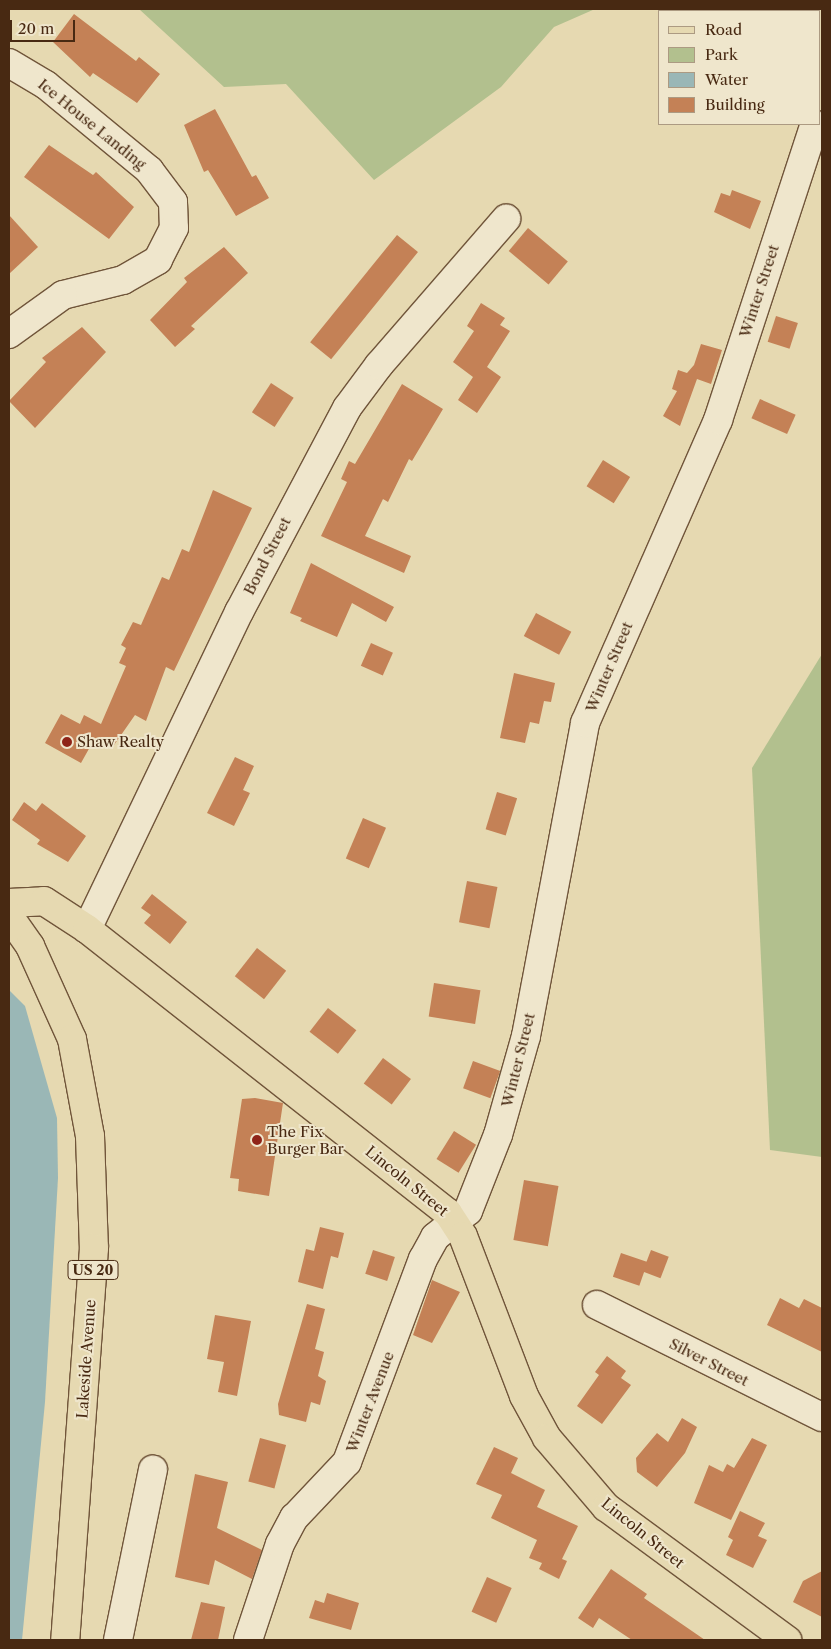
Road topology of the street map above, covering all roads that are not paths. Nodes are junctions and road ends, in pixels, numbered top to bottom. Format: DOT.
graph roads {
  1 [pos="9,62"];
  2 [pos="815,125"];
  3 [pos="506,219"];
  4 [pos="9,334"];
  5 [pos="9,903"];
  6 [pos="9,916"];
  7 [pos="87,929"];
  8 [pos="455,1224"];
  9 [pos="597,1304"];
  10 [pos="822,1417"];
  11 [pos="153,1470"];
  12 [pos="250,1635"];
  13 [pos="65,1640"];
  14 [pos="118,1640"];
  15 [pos="787,1640"];
  1 -- 4 [label="street, Ice House Landing"];
  2 -- 8 [label="street, Winter Street"];
  3 -- 7 [label="street, Bond Street"];
  5 -- 7 [label="main road, Lincoln Street"];
  6 -- 13 [label="main road, Lakeside Avenue / US 20"];
  7 -- 8 [label="main road, Lincoln Street"];
  8 -- 12 [label="street, Winter Avenue"];
  8 -- 15 [label="main road, Lincoln Street"];
  9 -- 10 [label="street, Silver Street"];
  11 -- 14 [label="street"];
}
